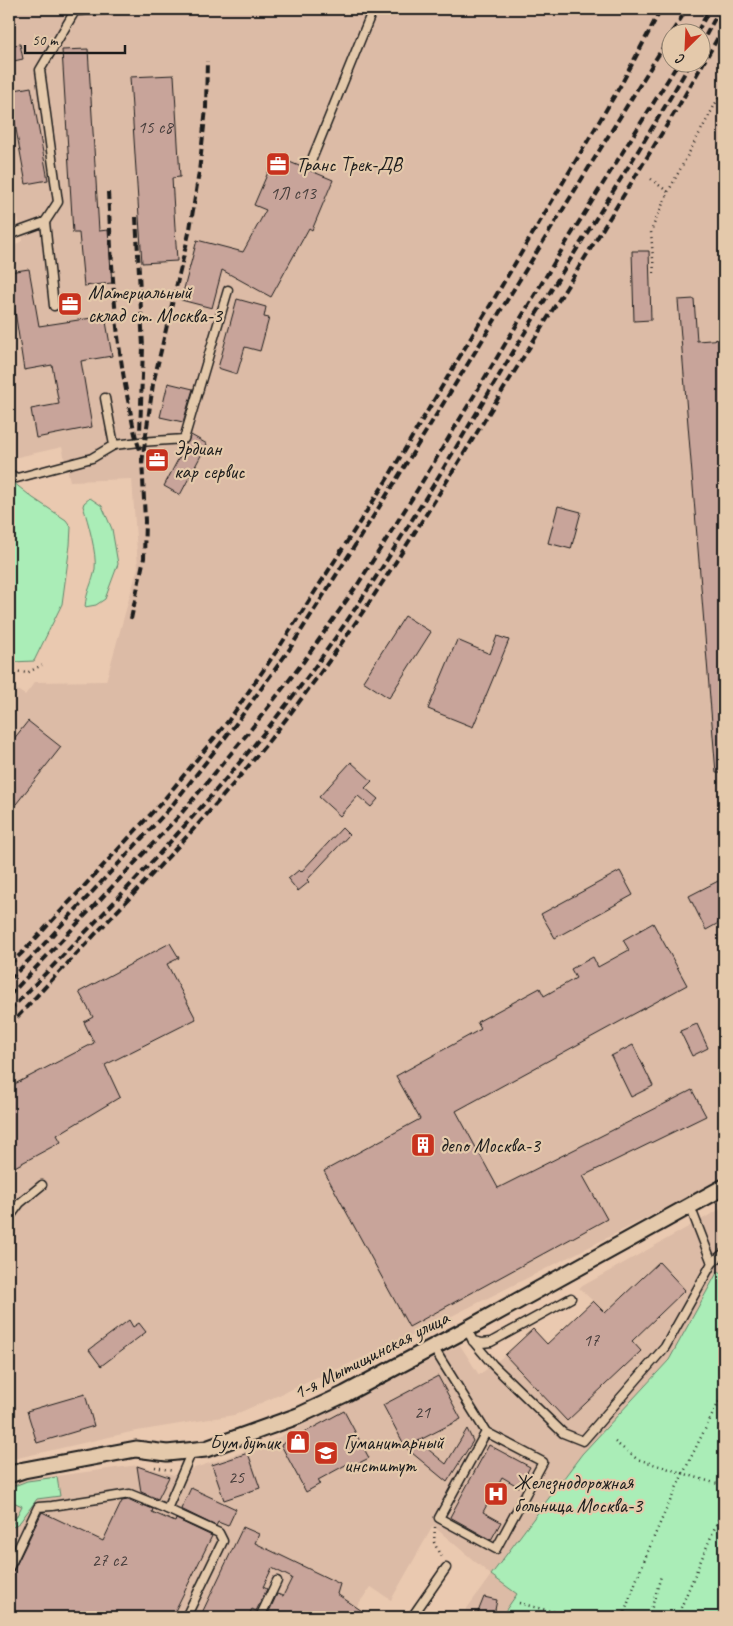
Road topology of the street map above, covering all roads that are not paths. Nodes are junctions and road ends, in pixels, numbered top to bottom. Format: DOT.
graph roads {
  1 [pos="119,9"];
  2 [pos="373,9"];
  3 [pos="310,164"];
  4 [pos="46,222"];
  5 [pos="9,235"];
  6 [pos="228,290"];
  7 [pos="54,306"];
  8 [pos="105,398"];
  9 [pos="114,445"];
  10 [pos="9,474"];
  11 [pos="42,1185"];
  12 [pos="724,1187"];
  13 [pos="690,1206"];
  14 [pos="9,1218"];
  15 [pos="724,1253"];
  16 [pos="712,1263"];
  17 [pos="571,1298"];
  18 [pos="470,1335"];
  19 [pos="432,1347"];
  20 [pos="486,1432"];
  21 [pos="192,1451"];
  22 [pos="9,1475"];
  23 [pos="168,1509"];
  24 [pos="9,1568"];
  25 [pos="446,1568"];
  26 [pos="277,1581"];
  27 [pos="186,1617"];
  28 [pos="260,1617"];
  29 [pos="412,1617"];
  1 -- 4 [label="lane"];
  2 -- 3 [label="lane"];
  4 -- 5 [label="lane"];
  4 -- 7 [label="lane"];
  6 -- 9 [label="lane"];
  8 -- 9 [label="lane"];
  9 -- 10 [label="lane"];
  11 -- 14 [label="lane"];
  12 -- 13 [label="street, 1-я Мытищинская улица"];
  13 -- 16 [label="lane"];
  13 -- 18 [label="street, 1-я Мытищинская улица"];
  15 -- 16 [label="lane"];
  16 -- 18 [label="lane"];
  17 -- 18 [label="lane"];
  18 -- 19 [label="street, 1-я Мытищинская улица"];
  19 -- 20 [label="lane"];
  19 -- 21 [label="street, 1-я Мытищинская улица"];
  20 -- 20 [label="lane"];
  21 -- 22 [label="street, 1-я Мытищинская улица"];
  21 -- 23 [label="lane"];
  23 -- 24 [label="lane"];
  23 -- 27 [label="lane"];
  25 -- 29 [label="lane"];
  26 -- 28 [label="lane"];
}
